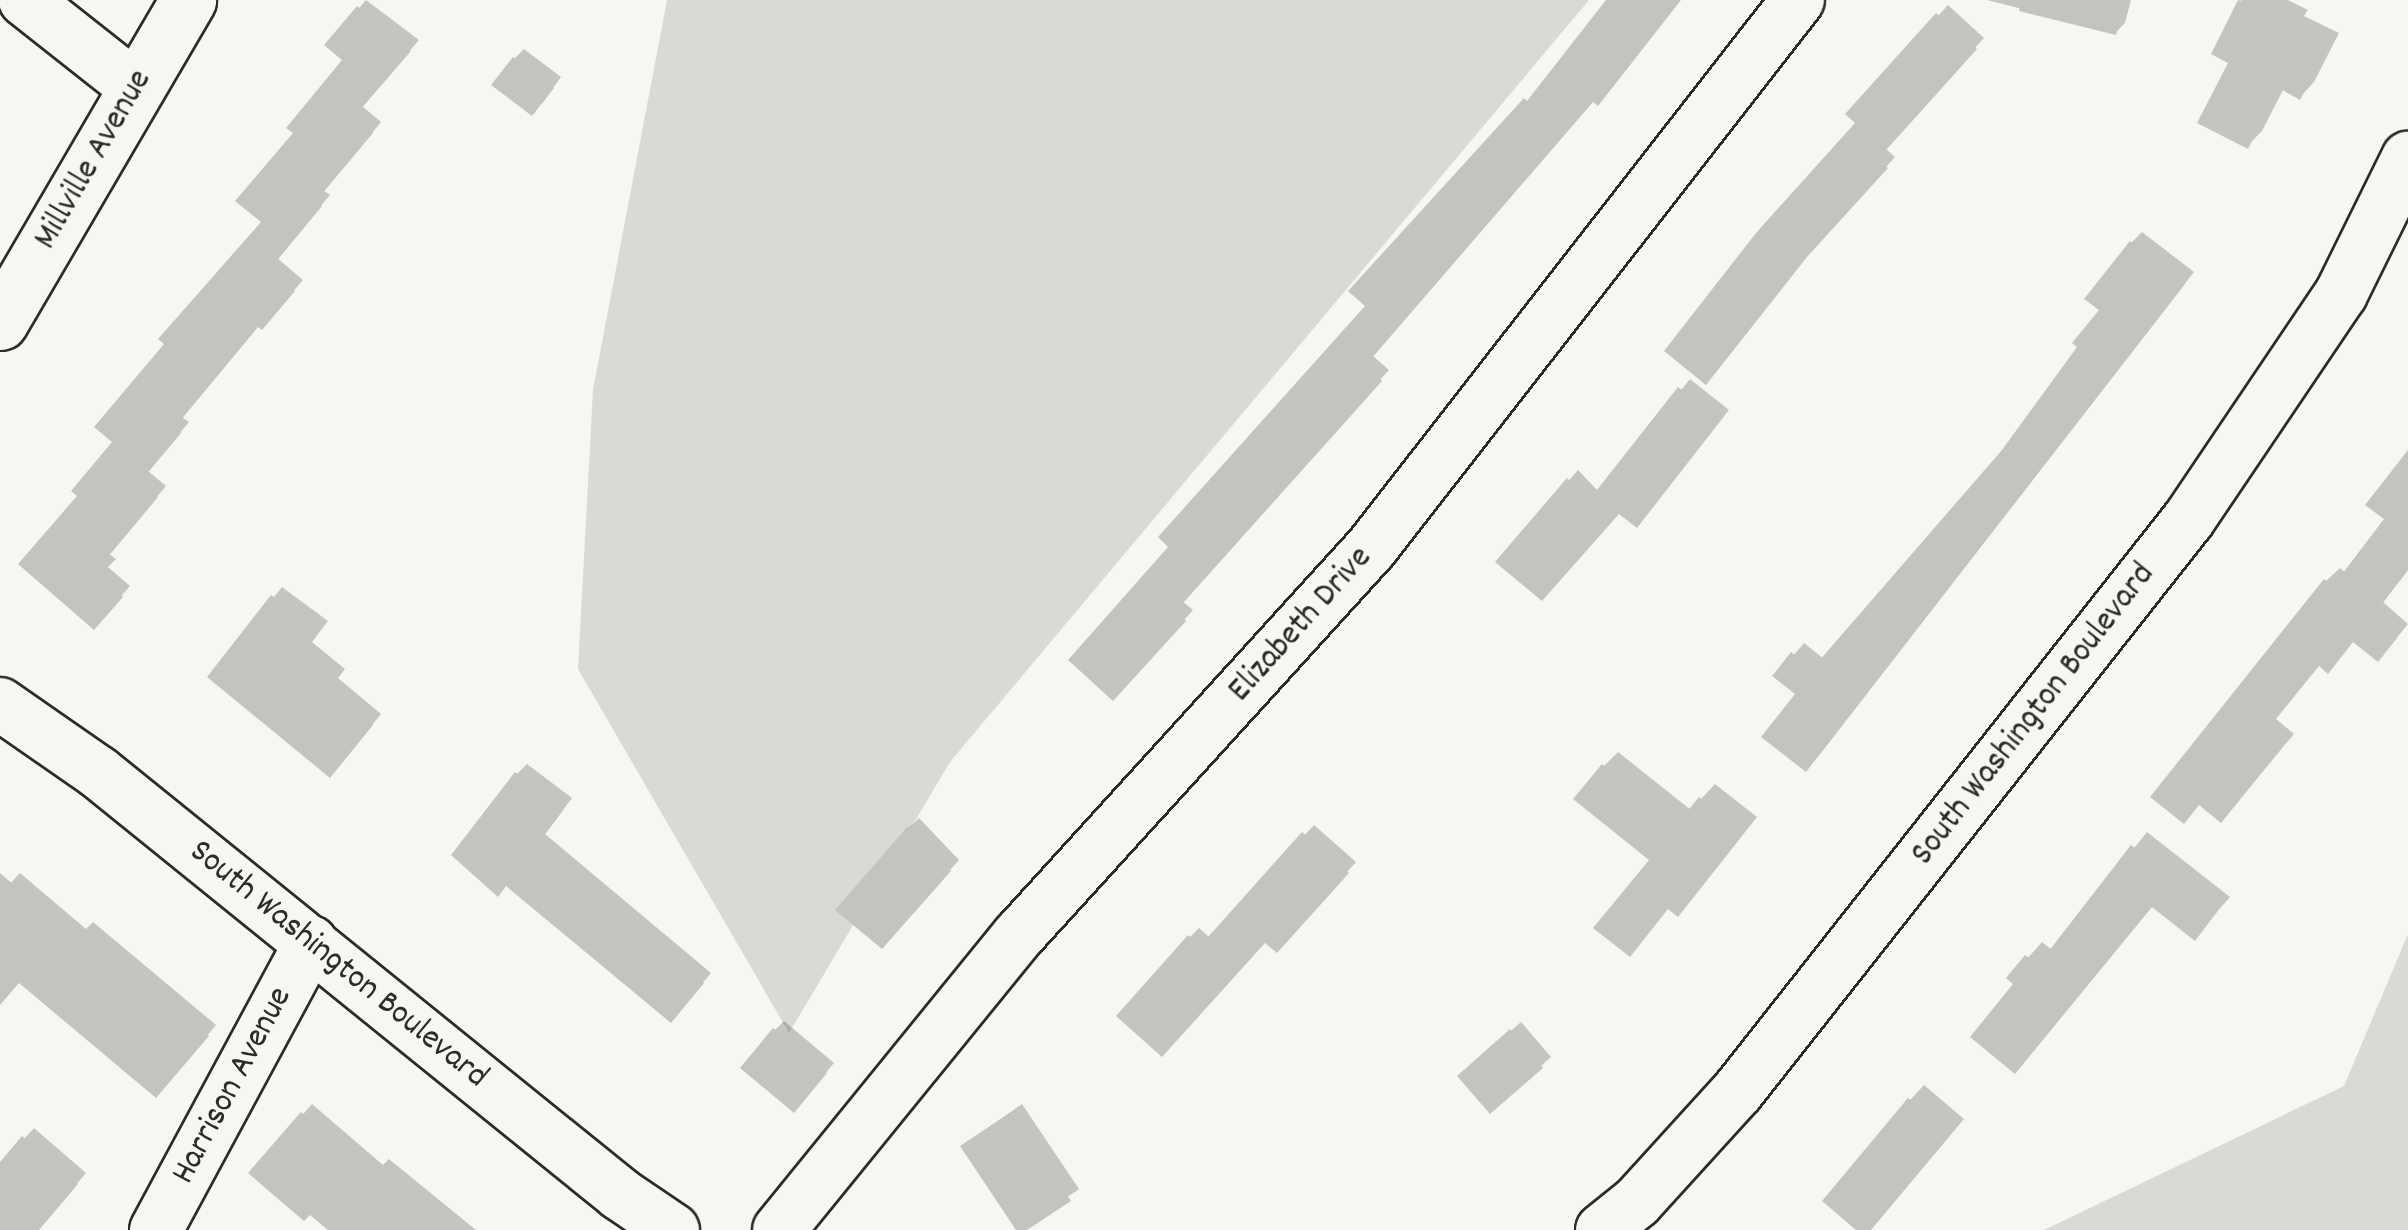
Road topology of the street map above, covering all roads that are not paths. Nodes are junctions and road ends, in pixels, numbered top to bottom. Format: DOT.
graph roads {
  1 [pos="25,0"];
  2 [pos="188,0"];
  3 [pos="1798,0"];
  4 [pos="135,87"];
  5 [pos="2408,158"];
  6 [pos="0,322"];
  7 [pos="0,704"];
  8 [pos="311,942"];
  9 [pos="156,1230"];
  10 [pos="673,1230"];
  11 [pos="779,1230"];
  12 [pos="1602,1230"];
  1 -- 4 [label="street"];
  2 -- 4 [label="main road, Millville Avenue"];
  3 -- 11 [label="street, Elizabeth Drive"];
  4 -- 6 [label="main road, Millville Avenue"];
  5 -- 12 [label="street, South Washington Boulevard"];
  7 -- 8 [label="street, South Washington Boulevard"];
  8 -- 9 [label="street, Harrison Avenue"];
  8 -- 10 [label="street, South Washington Boulevard"];
}
